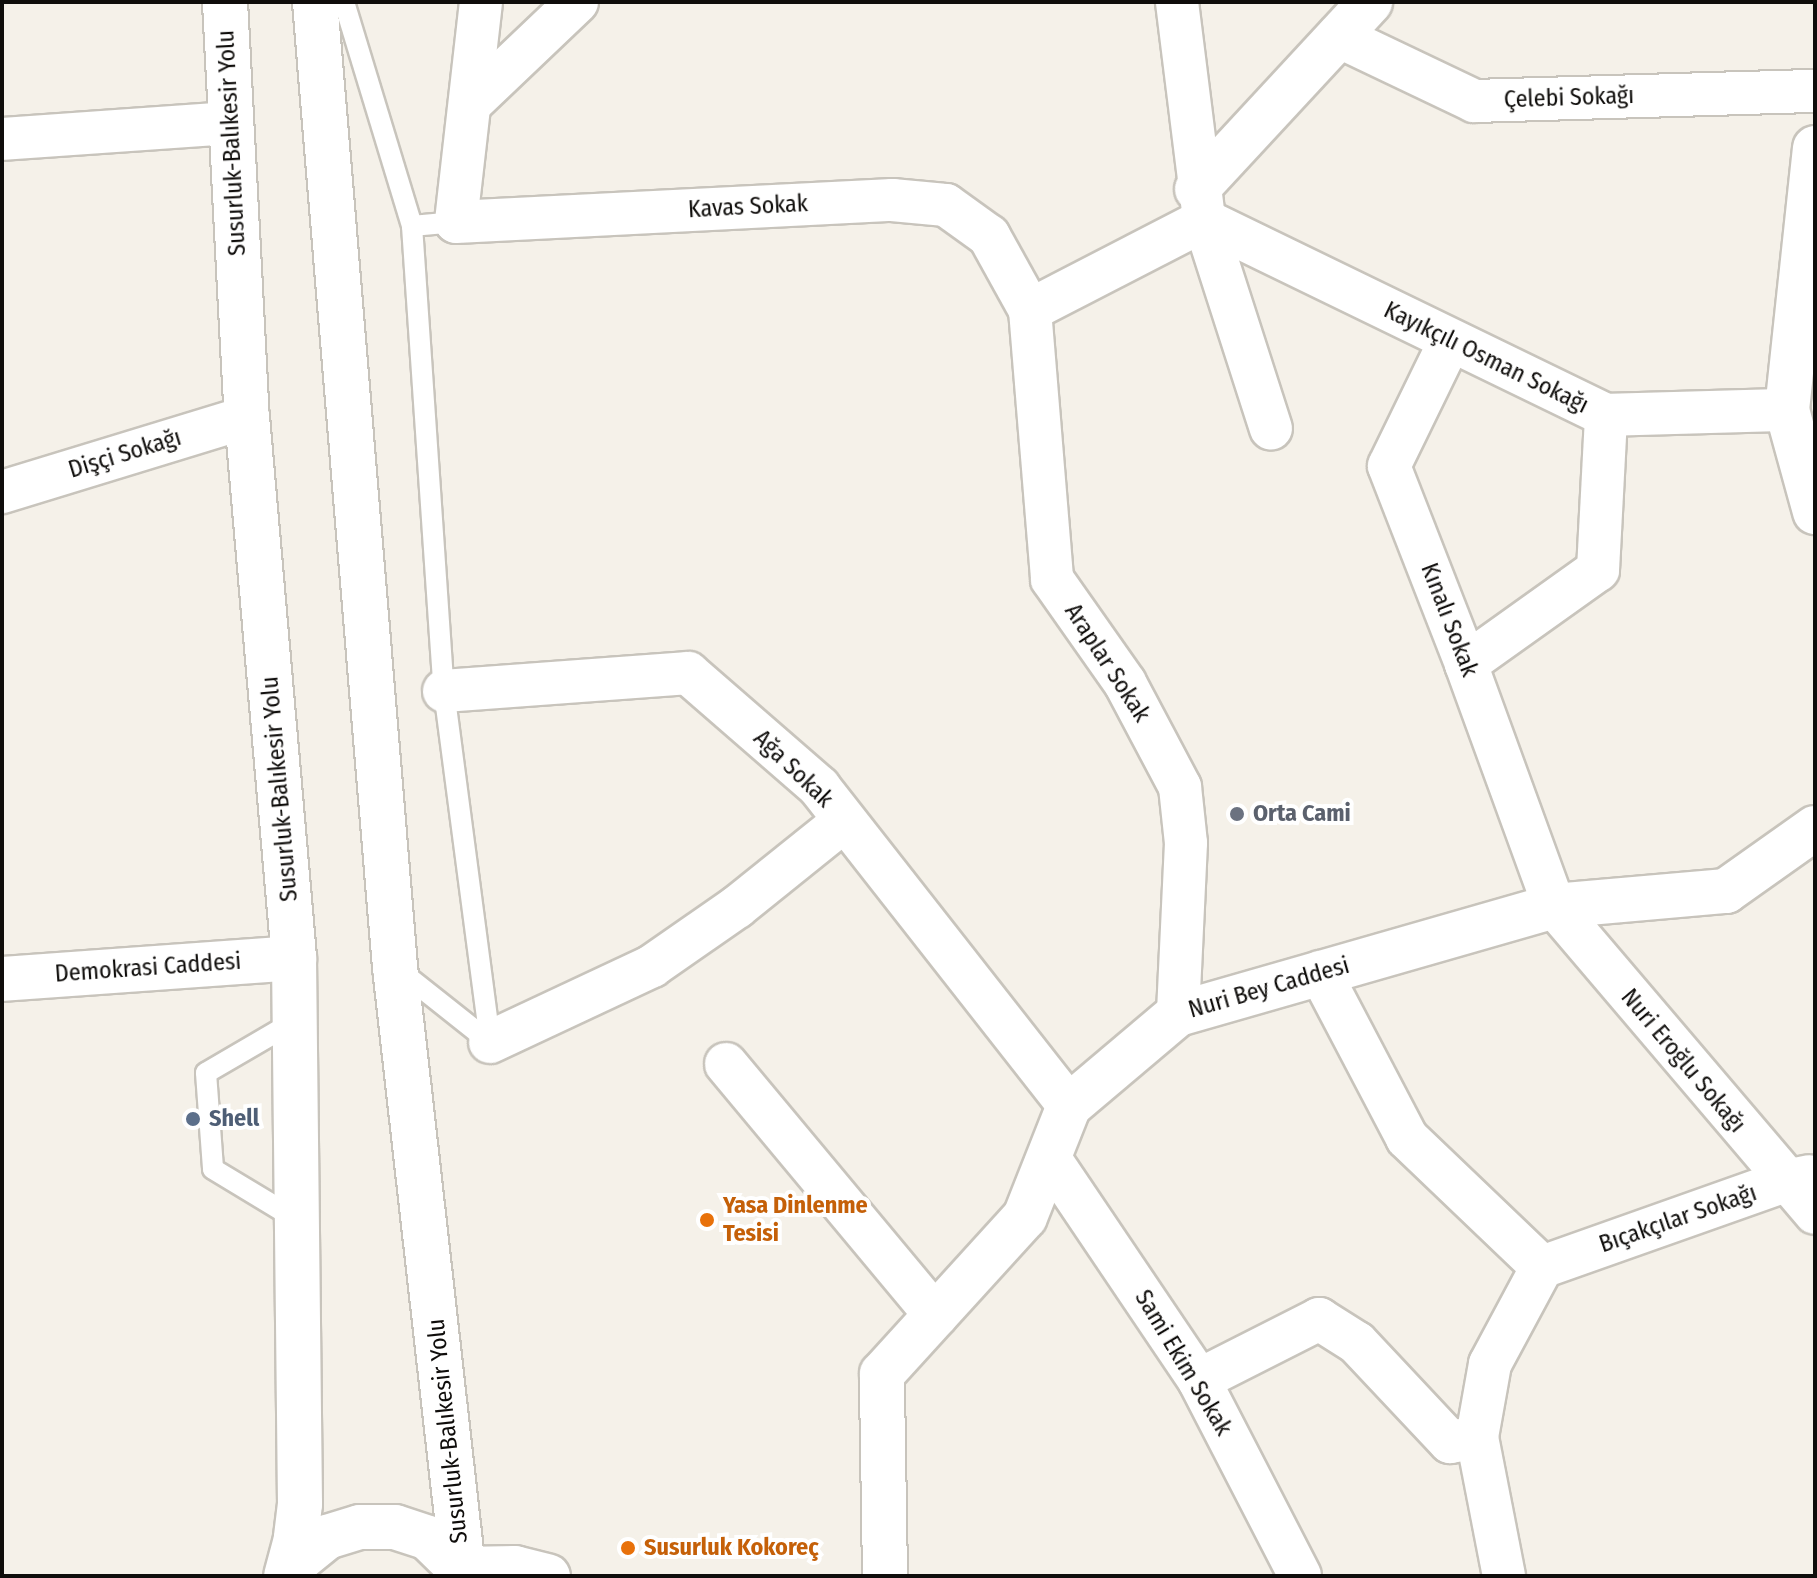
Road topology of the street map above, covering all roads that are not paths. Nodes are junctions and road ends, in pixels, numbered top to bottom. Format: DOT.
graph roads {
  1 [pos="225,2"];
  2 [pos="315,2"];
  3 [pos="344,2"];
  4 [pos="481,2"];
  5 [pos="577,2"];
  6 [pos="1177,2"];
  7 [pos="1370,2"];
  8 [pos="1338,36"];
  9 [pos="1815,91"];
  10 [pos="472,102"];
  11 [pos="230,123"];
  12 [pos="2,139"];
  13 [pos="1815,148"];
  14 [pos="1200,205"];
  15 [pos="456,222"];
  16 [pos="412,226"];
  17 [pos="1030,310"];
  18 [pos="1450,341"];
  19 [pos="1798,391"];
  20 [pos="1606,415"];
  21 [pos="247,417"];
  22 [pos="1271,429"];
  23 [pos="2,492"];
  24 [pos="1815,512"];
  25 [pos="1466,664"];
  26 [pos="444,691"];
  27 [pos="844,821"];
  28 [pos="1815,828"];
  29 [pos="1554,906"];
  30 [pos="294,958"];
  31 [pos="395,967"];
  32 [pos="1320,972"];
  33 [pos="2,979"];
  34 [pos="1178,1014"];
  35 [pos="295,1021"];
  36 [pos="490,1042"];
  37 [pos="726,1064"];
  38 [pos="1069,1106"];
  39 [pos="1050,1159"];
  40 [pos="1800,1178"];
  41 [pos="1815,1213"];
  42 [pos="297,1220"];
  43 [pos="1542,1267"];
  44 [pos="936,1316"];
  45 [pos="1199,1380"];
  46 [pos="1477,1437"];
  47 [pos="465,1573"];
  48 [pos="287,1576"];
  49 [pos="548,1576"];
  50 [pos="885,1576"];
  51 [pos="1300,1576"];
  52 [pos="1504,1576"];
  1 -- 11 [label="main road, Susurluk-Balıkesir Yolu"];
  2 -- 31 [label="main road, Susurluk-Balıkesir Yolu"];
  3 -- 16 [label="lane"];
  4 -- 10 [label="street"];
  5 -- 10 [label="street"];
  6 -- 14 [label="street"];
  7 -- 8 [label="main road"];
  8 -- 9 [label="street, Çelebi Sokağı"];
  8 -- 14 [label="main road"];
  10 -- 15 [label="street"];
  11 -- 12 [label="street"];
  11 -- 21 [label="main road, Susurluk-Balıkesir Yolu"];
  13 -- 19 [label="main road"];
  14 -- 17 [label="street"];
  14 -- 18 [label="street, Kayıkçılı Osman Sokağı"];
  14 -- 22 [label="street"];
  15 -- 16 [label="lane, Kavas Sokak"];
  15 -- 17 [label="street, Kavas Sokak"];
  16 -- 26 [label="lane"];
  17 -- 34 [label="street, Araplar Sokak"];
  18 -- 20 [label="street, Kayıkçılı Osman Sokağı"];
  18 -- 25 [label="street, Kınalı Sokak"];
  19 -- 20 [label="street, Kayıkçılı Osman Sokağı"];
  19 -- 24 [label="main road"];
  20 -- 25 [label="street"];
  21 -- 23 [label="street, Dişçi Sokağı"];
  21 -- 30 [label="main road, Susurluk-Balıkesir Yolu"];
  25 -- 29 [label="street, Kınalı Sokak"];
  26 -- 27 [label="street, Ağa Sokak"];
  26 -- 36 [label="lane"];
  27 -- 36 [label="street"];
  27 -- 38 [label="street, Ağa Sokak"];
  28 -- 29 [label="main road, Nuri Bey Caddesi"];
  29 -- 32 [label="main road, Nuri Bey Caddesi"];
  29 -- 40 [label="street, Nuri Eroğlu Sokağı"];
  30 -- 33 [label="main road, Demokrasi Caddesi"];
  30 -- 35 [label="main road, Susurluk-Balıkesir Yolu"];
  31 -- 36 [label="lane"];
  31 -- 47 [label="main road, Susurluk-Balıkesir Yolu"];
  32 -- 34 [label="main road, Nuri Bey Caddesi"];
  32 -- 43 [label="street"];
  34 -- 38 [label="main road, Nuri Bey Caddesi"];
  35 -- 42 [label="main road, Susurluk-Balıkesir Yolu"];
  35 -- 42 [label="lane"];
  37 -- 44 [label="street"];
  38 -- 39 [label="main road"];
  39 -- 44 [label="main road"];
  39 -- 45 [label="street, Sami Ekim Sokak"];
  40 -- 41 [label="street, Nuri Eroğlu Sokağı"];
  40 -- 43 [label="street, Bıçakçılar Sokağı"];
  42 -- 48 [label="main road, Susurluk-Balıkesir Yolu"];
  43 -- 46 [label="street"];
  44 -- 50 [label="main road"];
  45 -- 46 [label="street"];
  45 -- 51 [label="street, Sami Ekim Sokak"];
  46 -- 52 [label="street"];
  47 -- 48 [label="main road, Susurluk-Balıkesir Yolu"];
  47 -- 49 [label="main road"];
}
